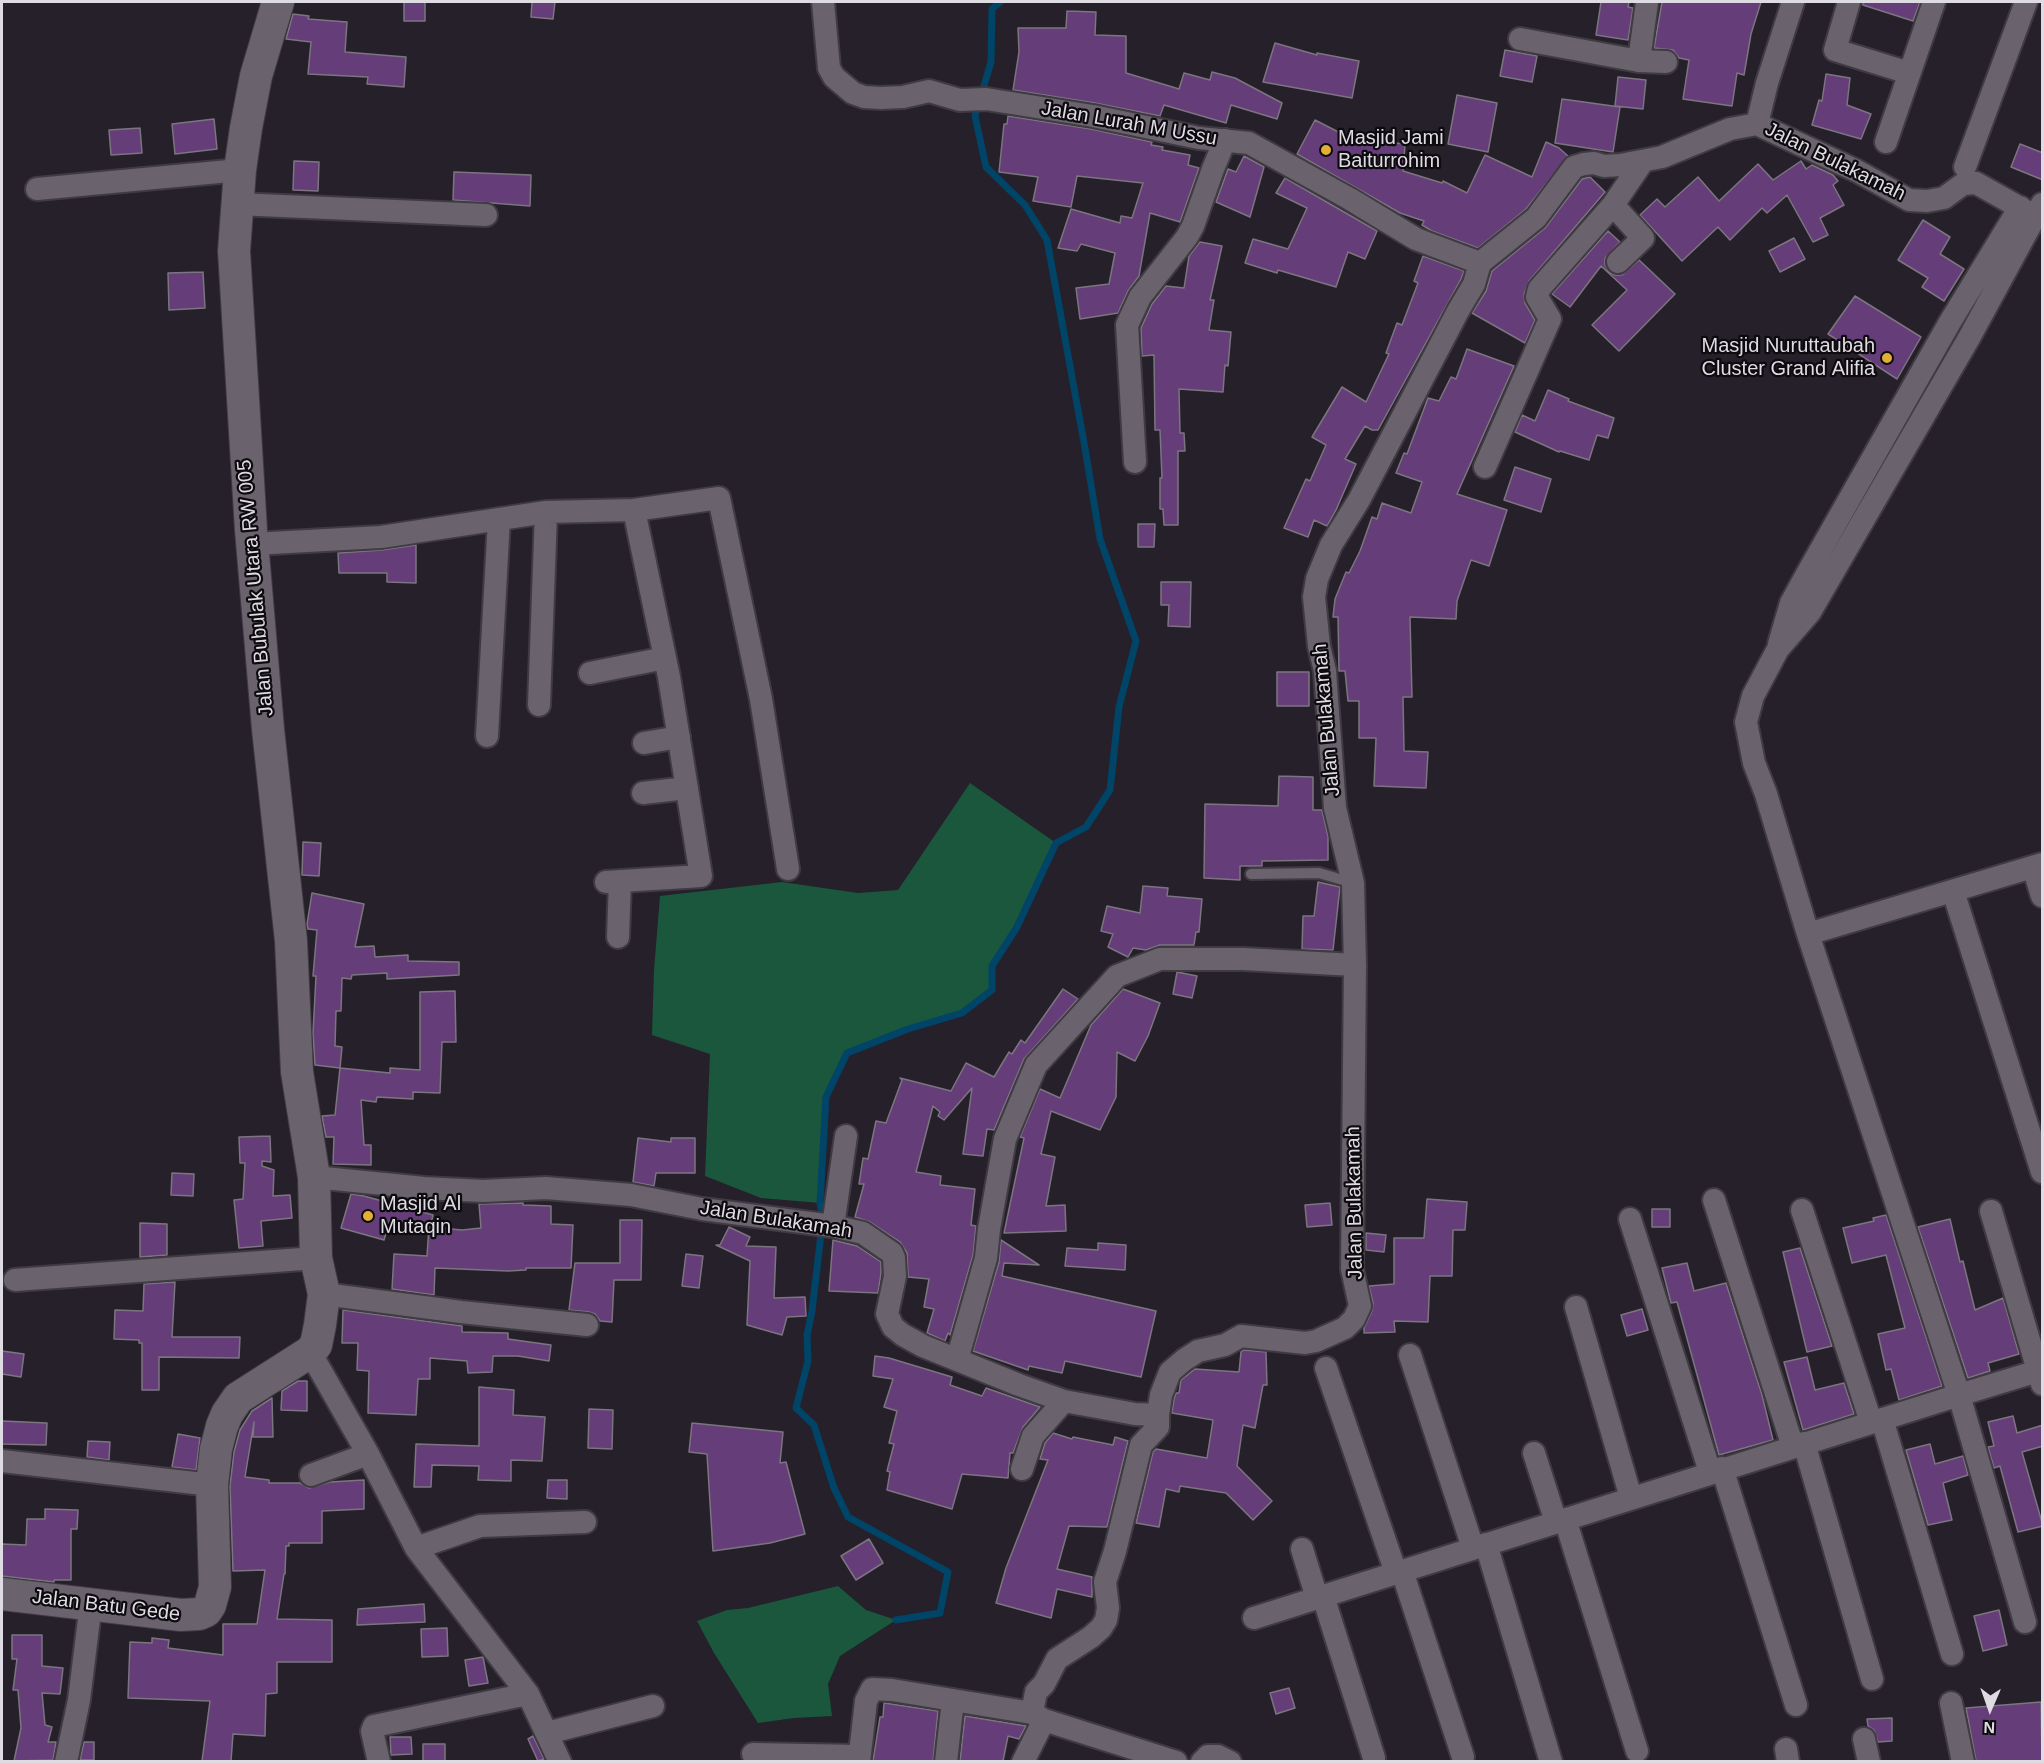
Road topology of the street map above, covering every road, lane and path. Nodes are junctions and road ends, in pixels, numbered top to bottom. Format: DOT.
graph roads {
  1 [pos="278,2"];
  2 [pos="823,2"];
  3 [pos="1647,2"];
  4 [pos="1793,2"];
  5 [pos="1849,2"];
  6 [pos="1934,2"];
  7 [pos="2025,2"];
  8 [pos="2043,8"];
  9 [pos="1520,39"];
  10 [pos="1639,61"];
  11 [pos="1666,62"];
  12 [pos="1909,73"];
  13 [pos="1757,124"];
  14 [pos="1226,140"];
  15 [pos="1886,142"];
  16 [pos="1643,161"];
  17 [pos="1965,167"];
  18 [pos="240,170"];
  19 [pos="37,189"];
  20 [pos="237,204"];
  21 [pos="1613,205"];
  22 [pos="2035,212"];
  23 [pos="486,215"];
  24 [pos="1618,262"];
  25 [pos="1480,263"];
  26 [pos="1134,462"];
  27 [pos="1485,467"];
  28 [pos="634,510"];
  29 [pos="546,512"];
  30 [pos="499,519"];
  31 [pos="252,544"];
  32 [pos="665,658"];
  33 [pos="590,673"];
  34 [pos="539,705"];
  35 [pos="487,736"];
  36 [pos="679,737"];
  37 [pos="644,743"];
  38 [pos="687,788"];
  39 [pos="643,793"];
  40 [pos="2038,866"];
  41 [pos="788,869"];
  42 [pos="1251,874"];
  43 [pos="1353,883"];
  44 [pos="1953,891"];
  45 [pos="2043,896"];
  46 [pos="1808,934"];
  47 [pos="618,937"];
  48 [pos="1355,965"];
  49 [pos="846,1136"];
  50 [pos="2043,1172"];
  51 [pos="314,1177"];
  52 [pos="1714,1200"];
  53 [pos="1802,1210"];
  54 [pos="1991,1211"];
  55 [pos="1630,1219"];
  56 [pos="833,1226"];
  57 [pos="316,1258"];
  58 [pos="15,1280"];
  59 [pos="324,1294"];
  60 [pos="1576,1306"];
  61 [pos="587,1325"];
  62 [pos="310,1352"];
  63 [pos="1410,1355"];
  64 [pos="957,1360"];
  65 [pos="1326,1368"];
  66 [pos="2040,1378"];
  67 [pos="1959,1395"];
  68 [pos="1064,1401"];
  69 [pos="1158,1415"];
  70 [pos="1876,1420"];
  71 [pos="1799,1445"];
  72 [pos="1534,1453"];
  73 [pos="368,1454"];
  74 [pos="2,1461"];
  75 [pos="1022,1469"];
  76 [pos="1716,1470"];
  77 [pos="311,1475"];
  78 [pos="212,1485"];
  79 [pos="1631,1498"];
  80 [pos="1560,1521"];
  81 [pos="585,1522"];
  82 [pos="1479,1546"];
  83 [pos="416,1548"];
  84 [pos="1302,1549"];
  85 [pos="1399,1572"];
  86 [pos="2,1594"];
  87 [pos="1320,1597"];
  88 [pos="91,1603"];
  89 [pos="1254,1618"];
  90 [pos="2025,1622"];
  91 [pos="1952,1654"];
  92 [pos="1872,1679"];
  93 [pos="528,1694"];
  94 [pos="953,1700"];
  95 [pos="1951,1703"];
  96 [pos="1796,1705"];
  97 [pos="653,1706"];
  98 [pos="1038,1717"];
  99 [pos="547,1733"];
  100 [pos="1864,1739"];
  101 [pos="1637,1750"];
  102 [pos="1120,1753"];
  103 [pos="753,1754"];
  104 [pos="1463,1757"];
  105 [pos="1374,1758"];
  106 [pos="859,1759"];
  107 [pos="66,1761"];
  108 [pos="379,1761"];
  109 [pos="557,1761"];
  110 [pos="946,1761"];
  111 [pos="1023,1761"];
  112 [pos="1176,1761"];
  113 [pos="1202,1761"];
  114 [pos="1230,1761"];
  115 [pos="1551,1761"];
  116 [pos="1869,1761"];
  117 [pos="1963,1761"];
  1 -- 18 [label="street, Jalan Bubulak Utara RW 005"];
  2 -- 14 [label="street, Jalan Lurah M Ussu"];
  3 -- 10 [label="street"];
  4 -- 13 [label="street, Jalan Bulakamah"];
  5 -- 12 [label="street"];
  6 -- 12 [label="street"];
  7 -- 8 [label="street"];
  7 -- 17 [label="street"];
  9 -- 10 [label="street"];
  10 -- 11 [label="street"];
  12 -- 15 [label="street"];
  13 -- 16 [label="street, Jalan Bulakamah"];
  13 -- 22 [label="street, Jalan Bulakamah"];
  14 -- 25 [label="street, Jalan Lurah M Ussu"];
  14 -- 26 [label="street"];
  16 -- 21 [label="street"];
  16 -- 25 [label="street, Jalan Bulakamah"];
  18 -- 19 [label="street"];
  18 -- 20 [label="street, Jalan Bubulak Utara RW 005"];
  20 -- 23 [label="street"];
  20 -- 31 [label="street, Jalan Bubulak Utara RW 005"];
  21 -- 24 [label="street"];
  21 -- 27 [label="street"];
  22 -- 46 [label="street"];
  25 -- 43 [label="street, Jalan Bulakamah"];
  28 -- 29 [label="street"];
  28 -- 32 [label="street"];
  28 -- 41 [label="street"];
  29 -- 30 [label="street"];
  29 -- 34 [label="street"];
  30 -- 31 [label="street"];
  30 -- 35 [label="street"];
  31 -- 51 [label="street, Jalan Bubulak Utara RW 005"];
  32 -- 33 [label="street"];
  32 -- 36 [label="street"];
  36 -- 37 [label="street"];
  36 -- 38 [label="street"];
  38 -- 39 [label="street"];
  38 -- 47 [label="street"];
  40 -- 44 [label="street"];
  40 -- 45 [label="street"];
  42 -- 43 [label="lane"];
  43 -- 48 [label="street, Jalan Bulakamah"];
  44 -- 46 [label="street"];
  44 -- 50 [label="street"];
  46 -- 67 [label="street"];
  48 -- 64 [label="street"];
  48 -- 69 [label="street, Jalan Bulakamah"];
  49 -- 56 [label="street"];
  51 -- 56 [label="street, Jalan Bulakamah"];
  51 -- 57 [label="street, Jalan Bubulak Utara RW 005"];
  52 -- 71 [label="street"];
  53 -- 70 [label="street"];
  54 -- 66 [label="street"];
  55 -- 76 [label="street"];
  56 -- 64 [label="street, Jalan Bulakamah"];
  57 -- 58 [label="street"];
  57 -- 59 [label="street, Jalan Bubulak Utara RW 005"];
  59 -- 61 [label="street"];
  59 -- 62 [label="street"];
  60 -- 79 [label="street"];
  62 -- 73 [label="street"];
  62 -- 78 [label="street, Jalan Batu Gede"];
  63 -- 82 [label="street"];
  64 -- 68 [label="street, Jalan Bulakamah"];
  65 -- 85 [label="street"];
  66 -- 67 [label="street"];
  67 -- 70 [label="street"];
  67 -- 90 [label="street"];
  68 -- 69 [label="street, Jalan Bulakamah"];
  68 -- 75 [label="street"];
  69 -- 98 [label="street"];
  70 -- 71 [label="street"];
  70 -- 91 [label="street"];
  71 -- 76 [label="street"];
  71 -- 92 [label="street"];
  72 -- 80 [label="street"];
  73 -- 77 [label="street"];
  73 -- 83 [label="street"];
  74 -- 78 [label="street"];
  76 -- 79 [label="street"];
  76 -- 96 [label="street"];
  78 -- 88 [label="street, Jalan Batu Gede"];
  79 -- 80 [label="street"];
  80 -- 82 [label="street"];
  80 -- 101 [label="street"];
  81 -- 83 [label="street"];
  82 -- 85 [label="street"];
  82 -- 115 [label="street"];
  83 -- 93 [label="street"];
  84 -- 87 [label="street"];
  85 -- 87 [label="street"];
  85 -- 104 [label="street"];
  86 -- 88 [label="street, Jalan Batu Gede"];
  87 -- 89 [label="street"];
  87 -- 105 [label="street"];
  88 -- 107 [label="street"];
  93 -- 99 [label="street"];
  93 -- 108 [label="street"];
  94 -- 98 [label="street"];
  94 -- 106 [label="street"];
  94 -- 110 [label="street"];
  95 -- 117 [label="street"];
  97 -- 99 [label="street"];
  98 -- 102 [label="street"];
  98 -- 111 [label="street"];
  99 -- 109 [label="street"];
  100 -- 116 [label="street"];
  102 -- 112 [label="street"];
  103 -- 106 [label="street"];
  113 -- 114 [label="street"];
}
